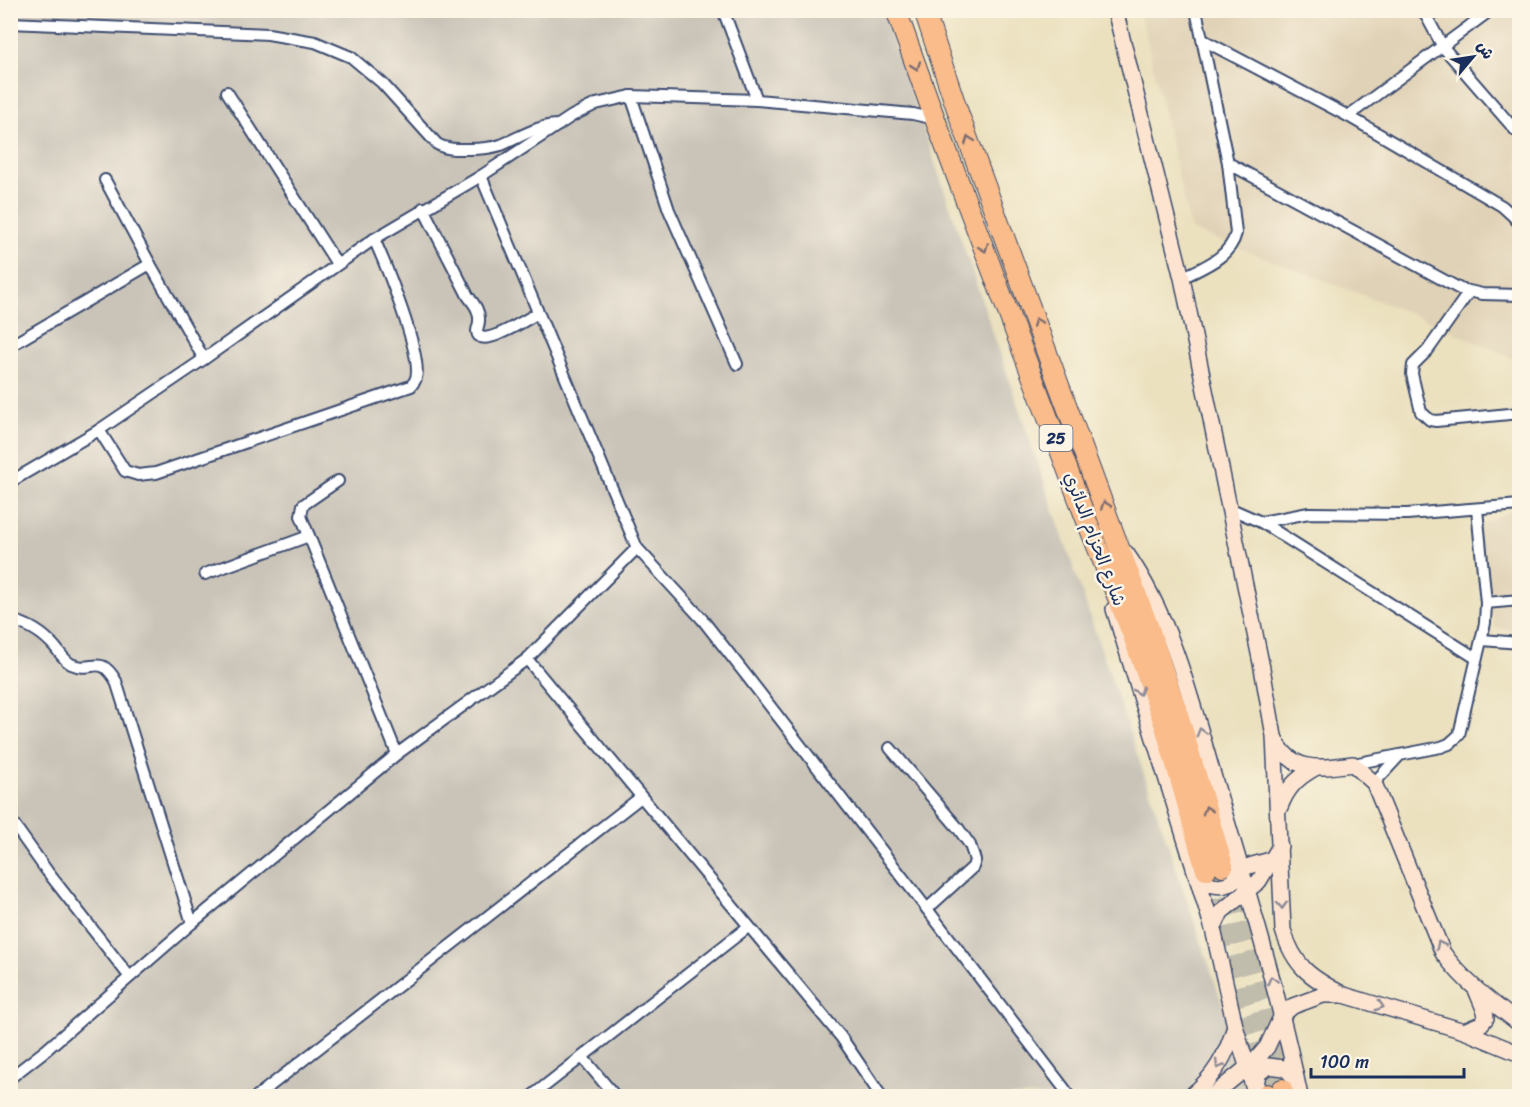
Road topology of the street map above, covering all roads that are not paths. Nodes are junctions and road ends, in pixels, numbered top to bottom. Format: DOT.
graph roads {
  1 [pos="723,10"];
  2 [pos="896,10"];
  3 [pos="924,10"];
  4 [pos="1115,10"];
  5 [pos="1196,10"];
  6 [pos="1423,10"];
  7 [pos="1491,10"];
  8 [pos="10,23"];
  9 [pos="1203,40"];
  10 [pos="1443,47"];
  11 [pos="227,92"];
  12 [pos="631,96"];
  13 [pos="757,100"];
  14 [pos="1347,116"];
  15 [pos="934,119"];
  16 [pos="559,125"];
  17 [pos="1516,131"];
  18 [pos="1228,163"];
  19 [pos="481,176"];
  20 [pos="105,180"];
  21 [pos="423,208"];
  22 [pos="1520,224"];
  23 [pos="374,238"];
  24 [pos="150,264"];
  25 [pos="337,264"];
  26 [pos="1182,278"];
  27 [pos="1469,292"];
  28 [pos="1520,295"];
  29 [pos="538,313"];
  30 [pos="10,346"];
  31 [pos="204,359"];
  32 [pos="736,364"];
  33 [pos="1520,413"];
  34 [pos="99,430"];
  35 [pos="338,481"];
  36 [pos="10,482"];
  37 [pos="1520,505"];
  38 [pos="1229,508"];
  39 [pos="1477,509"];
  40 [pos="1261,522"];
  41 [pos="309,536"];
  42 [pos="637,548"];
  43 [pos="205,574"];
  44 [pos="1520,600"];
  45 [pos="1486,603"];
  46 [pos="10,620"];
  47 [pos="1482,640"];
  48 [pos="1520,643"];
  49 [pos="1476,658"];
  50 [pos="527,659"];
  51 [pos="1274,736"];
  52 [pos="890,748"];
  53 [pos="397,753"];
  54 [pos="1398,757"];
  55 [pos="1353,764"];
  56 [pos="1315,768"];
  57 [pos="1374,783"];
  58 [pos="641,797"];
  59 [pos="1278,812"];
  60 [pos="10,819"];
  61 [pos="1280,846"];
  62 [pos="1270,860"];
  63 [pos="1217,870"];
  64 [pos="1248,892"];
  65 [pos="927,909"];
  66 [pos="192,922"];
  67 [pos="748,927"];
  68 [pos="1213,929"];
  69 [pos="129,976"];
  70 [pos="1476,990"];
  71 [pos="1344,995"];
  72 [pos="1303,1001"];
  73 [pos="1282,1015"];
  74 [pos="1520,1024"];
  75 [pos="1235,1026"];
  76 [pos="1464,1031"];
  77 [pos="1287,1036"];
  78 [pos="1520,1054"];
  79 [pos="583,1058"];
  80 [pos="1247,1068"];
  81 [pos="10,1078"];
  82 [pos="1276,1093"];
  83 [pos="257,1096"];
  84 [pos="532,1096"];
  85 [pos="615,1096"];
  86 [pos="881,1096"];
  87 [pos="1070,1096"];
  88 [pos="1191,1096"];
  89 [pos="1212,1096"];
  1 -- 13 [label="street"];
  2 -- 15 [label="highway, شارع الحزام الدائري / 25, one-way"];
  63 -- 3 [label="highway, شارع الحزام الدائري / 25, one-way"];
  4 -- 26 [label="street"];
  5 -- 9 [label="street"];
  6 -- 10 [label="street"];
  7 -- 10 [label="street"];
  8 -- 16 [label="street"];
  9 -- 14 [label="street"];
  9 -- 18 [label="street"];
  10 -- 14 [label="street"];
  10 -- 17 [label="street"];
  11 -- 25 [label="street"];
  12 -- 13 [label="street"];
  12 -- 16 [label="street"];
  12 -- 32 [label="street"];
  13 -- 15 [label="street"];
  14 -- 22 [label="street"];
  15 -- 63 [label="highway, شارع الحزام الدائري / 25, one-way"];
  16 -- 19 [label="street"];
  18 -- 26 [label="street"];
  18 -- 27 [label="street"];
  19 -- 21 [label="street"];
  19 -- 29 [label="street"];
  20 -- 24 [label="street"];
  21 -- 23 [label="street"];
  21 -- 29 [label="street"];
  23 -- 25 [label="street"];
  23 -- 34 [label="street"];
  24 -- 30 [label="street"];
  24 -- 31 [label="street"];
  25 -- 31 [label="street"];
  26 -- 38 [label="street"];
  27 -- 28 [label="street"];
  27 -- 33 [label="street"];
  29 -- 42 [label="street"];
  31 -- 34 [label="street"];
  34 -- 36 [label="street"];
  35 -- 41 [label="street"];
  37 -- 39 [label="street"];
  38 -- 40 [label="street"];
  38 -- 51 [label="street"];
  39 -- 40 [label="street"];
  39 -- 45 [label="street"];
  40 -- 49 [label="street"];
  41 -- 43 [label="street"];
  41 -- 53 [label="street"];
  42 -- 50 [label="street"];
  42 -- 65 [label="street"];
  44 -- 45 [label="street"];
  45 -- 47 [label="street"];
  46 -- 66 [label="street"];
  47 -- 48 [label="street"];
  47 -- 49 [label="street"];
  49 -- 54 [label="street"];
  50 -- 53 [label="street"];
  50 -- 58 [label="street"];
  51 -- 56 [label="street"];
  51 -- 59 [label="street"];
  52 -- 65 [label="street"];
  53 -- 66 [label="street"];
  54 -- 55 [label="street"];
  54 -- 57 [label="street"];
  55 -- 56 [label="street"];
  55 -- 57 [label="street"];
  56 -- 59 [label="street"];
  70 -- 57 [label="street, one-way"];
  58 -- 67 [label="street"];
  58 -- 83 [label="street"];
  59 -- 61 [label="street"];
  60 -- 69 [label="street"];
  61 -- 62 [label="street"];
  61 -- 71 [label="street, one-way"];
  62 -- 63 [label="street"];
  62 -- 64 [label="street"];
  63 -- 64 [label="street"];
  63 -- 68 [label="street"];
  64 -- 68 [label="street"];
  73 -- 64 [label="street, one-way"];
  65 -- 87 [label="street"];
  66 -- 69 [label="street"];
  67 -- 79 [label="street"];
  67 -- 86 [label="street"];
  68 -- 75 [label="street"];
  69 -- 81 [label="street"];
  70 -- 74 [label="street"];
  70 -- 76 [label="street"];
  71 -- 72 [label="street"];
  71 -- 76 [label="street, one-way"];
  72 -- 73 [label="street"];
  72 -- 77 [label="street"];
  73 -- 77 [label="street"];
  73 -- 80 [label="street"];
  75 -- 80 [label="street"];
  75 -- 88 [label="street, one-way"];
  76 -- 78 [label="street"];
  77 -- 82 [label="street"];
  79 -- 84 [label="street"];
  79 -- 85 [label="street"];
  80 -- 82 [label="street"];
  80 -- 89 [label="street"];
}
